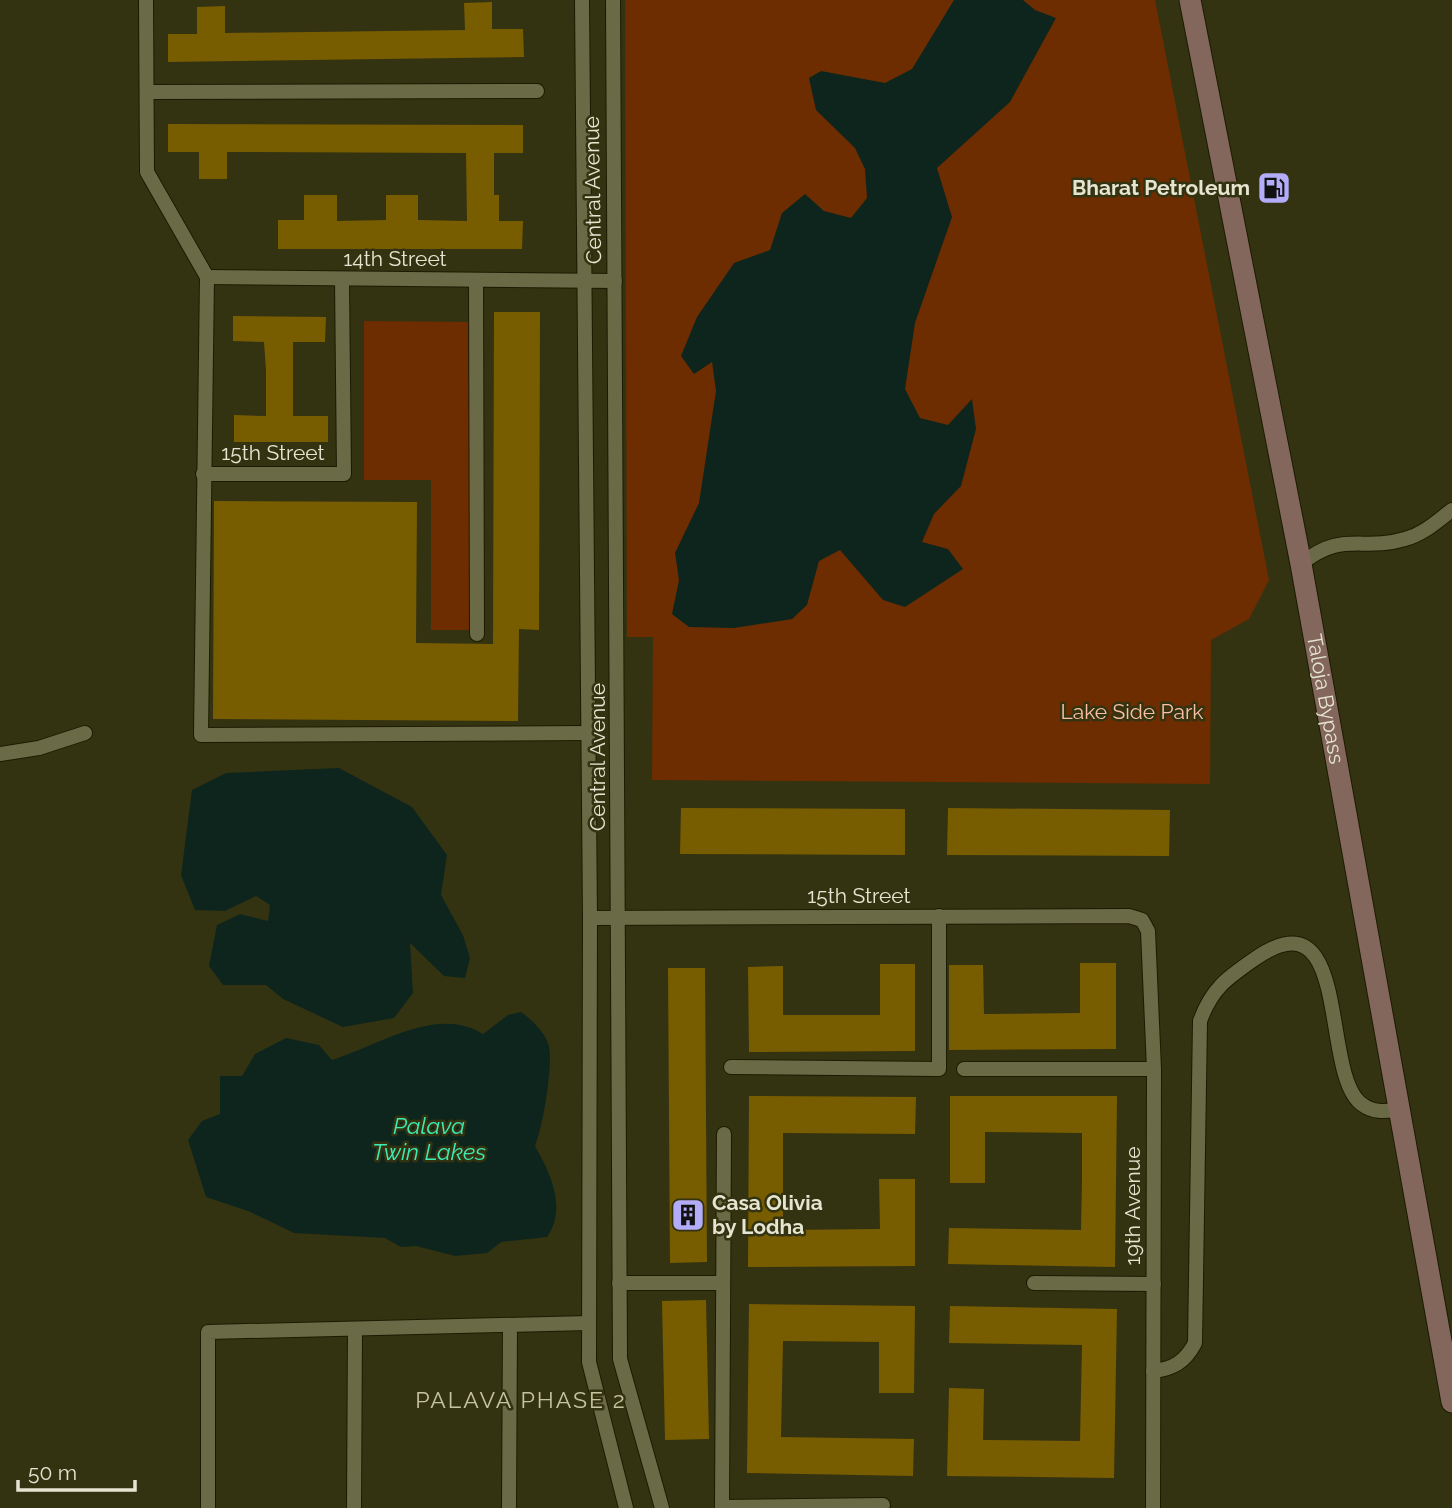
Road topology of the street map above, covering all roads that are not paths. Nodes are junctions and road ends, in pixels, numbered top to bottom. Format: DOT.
graph roads {
  1 [pos="146,0"];
  2 [pos="582,0"];
  3 [pos="613,0"];
  4 [pos="1190,0"];
  5 [pos="537,91"];
  6 [pos="147,92"];
  7 [pos="207,277"];
  8 [pos="476,280"];
  9 [pos="342,281"];
  10 [pos="584,281"];
  11 [pos="615,281"];
  12 [pos="203,474"];
  13 [pos="1452,510"];
  14 [pos="1301,564"];
  15 [pos="477,634"];
  16 [pos="85,733"];
  17 [pos="589,733"];
  18 [pos="0,754"];
  19 [pos="939,916"];
  20 [pos="1129,916"];
  21 [pos="620,917"];
  22 [pos="590,918"];
  23 [pos="731,1066"];
  24 [pos="964,1069"];
  25 [pos="1154,1069"];
  26 [pos="1399,1110"];
  27 [pos="724,1134"];
  28 [pos="619,1283"];
  29 [pos="723,1283"];
  30 [pos="1034,1283"];
  31 [pos="1153,1283"];
  32 [pos="589,1323"];
  33 [pos="510,1325"];
  34 [pos="355,1329"];
  35 [pos="1153,1371"];
  36 [pos="1452,1402"];
  37 [pos="883,1505"];
  38 [pos="208,1508"];
  39 [pos="354,1508"];
  40 [pos="509,1508"];
  41 [pos="626,1508"];
  42 [pos="662,1508"];
  43 [pos="1153,1508"];
  1 -- 6 [label="street"];
  2 -- 10 [label="street, Central Avenue"];
  3 -- 11 [label="street, Central Avenue"];
  4 -- 14 [label="main road, Taloja Bypass"];
  5 -- 6 [label="street"];
  6 -- 7 [label="street"];
  7 -- 9 [label="street, 14th Street"];
  7 -- 12 [label="street"];
  8 -- 9 [label="street, 14th Street"];
  8 -- 10 [label="street, 14th Street"];
  8 -- 15 [label="street"];
  9 -- 12 [label="street, 15th Street"];
  10 -- 11 [label="street, 14th Street"];
  10 -- 17 [label="street, Central Avenue"];
  11 -- 21 [label="street, Central Avenue"];
  12 -- 17 [label="street"];
  13 -- 14 [label="street"];
  14 -- 26 [label="main road, Taloja Bypass"];
  16 -- 18 [label="street"];
  17 -- 22 [label="street, Central Avenue"];
  19 -- 20 [label="street, 15th Street"];
  19 -- 21 [label="street, 15th Street"];
  19 -- 23 [label="street"];
  20 -- 25 [label="street, 19th Avenue"];
  21 -- 22 [label="street, 15th Street"];
  21 -- 28 [label="street, Central Avenue"];
  22 -- 32 [label="street, Central Avenue"];
  24 -- 25 [label="street"];
  25 -- 31 [label="street, 19th Avenue"];
  26 -- 35 [label="street"];
  26 -- 36 [label="main road, Taloja Bypass"];
  27 -- 29 [label="street"];
  28 -- 29 [label="street"];
  28 -- 42 [label="street, Central Avenue"];
  29 -- 37 [label="street"];
  30 -- 31 [label="street"];
  31 -- 35 [label="street, 19th Avenue"];
  32 -- 33 [label="street"];
  32 -- 41 [label="street, Central Avenue"];
  33 -- 34 [label="street"];
  33 -- 40 [label="street"];
  34 -- 38 [label="street"];
  34 -- 39 [label="street"];
  35 -- 43 [label="street, 19th Avenue"];
}
